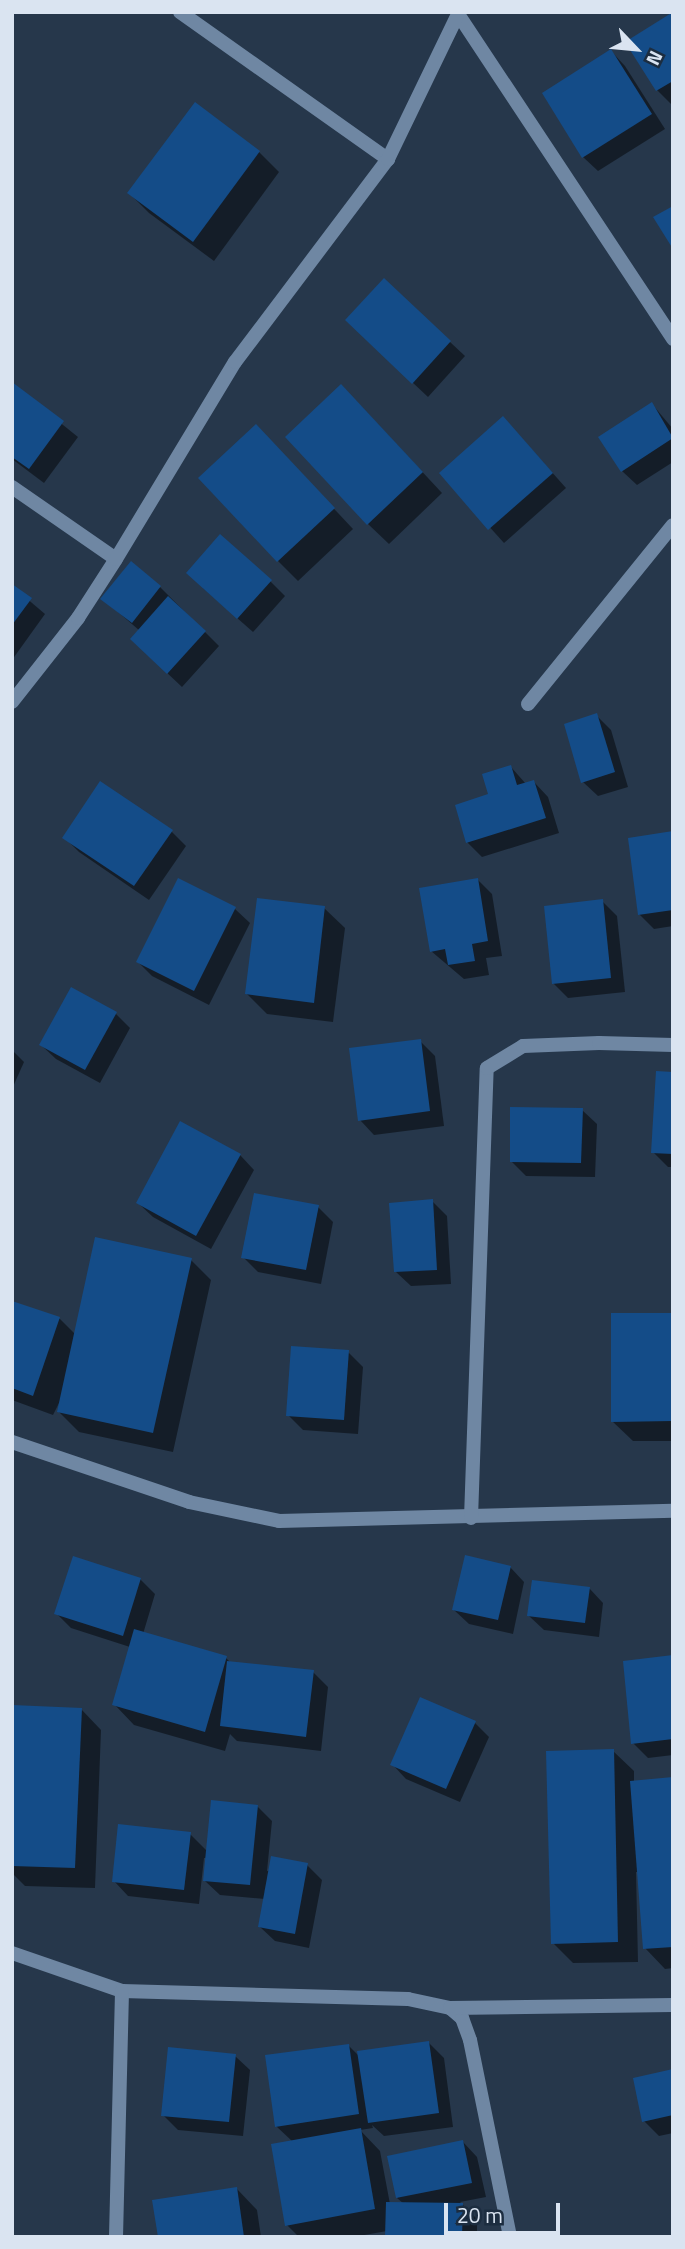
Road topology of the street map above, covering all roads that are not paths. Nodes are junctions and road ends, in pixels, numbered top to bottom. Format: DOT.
graph roads {
  1 [pos="180,12"];
  2 [pos="458,13"];
  3 [pos="388,159"];
  4 [pos="673,339"];
  5 [pos="12,487"];
  6 [pos="673,525"];
  7 [pos="116,559"];
  8 [pos="12,702"];
  9 [pos="528,704"];
  10 [pos="673,1045"];
  11 [pos="12,1442"];
  12 [pos="673,1511"];
  13 [pos="471,1518"];
  14 [pos="12,1953"];
  15 [pos="122,1992"];
  16 [pos="673,2005"];
  17 [pos="450,2008"];
  18 [pos="116,2237"];
  19 [pos="510,2237"];
  1 -- 3 [label="street"];
  2 -- 3 [label="street"];
  2 -- 4 [label="street"];
  3 -- 7 [label="street"];
  5 -- 7 [label="street"];
  6 -- 9 [label="street"];
  7 -- 8 [label="street"];
  10 -- 13 [label="street"];
  11 -- 13 [label="street"];
  12 -- 13 [label="street"];
  14 -- 15 [label="street"];
  15 -- 17 [label="street"];
  15 -- 18 [label="street"];
  16 -- 17 [label="street"];
  17 -- 19 [label="street"];
}
